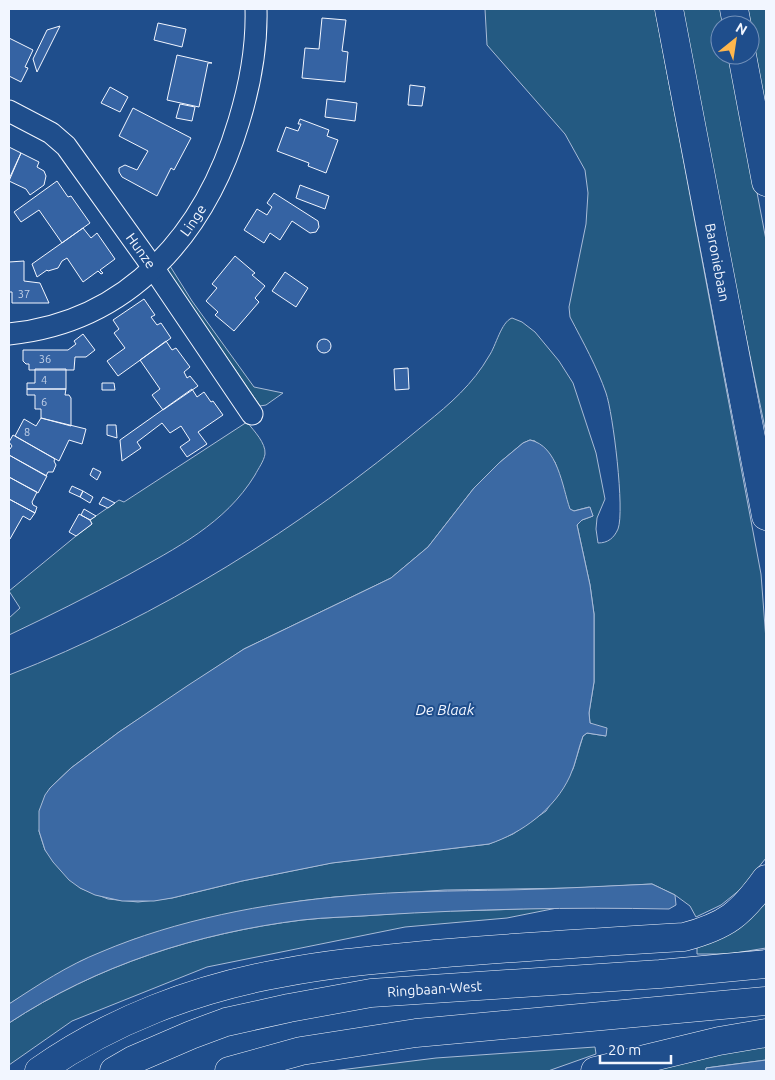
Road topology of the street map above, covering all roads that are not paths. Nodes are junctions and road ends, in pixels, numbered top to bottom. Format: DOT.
graph roads {
  1 [pos="256,9"];
  2 [pos="669,9"];
  3 [pos="744,65"];
  4 [pos="9,111"];
  5 [pos="766,182"];
  6 [pos="154,269"];
  7 [pos="9,334"];
  8 [pos="252,414"];
  9 [pos="766,516"];
  10 [pos="766,879"];
  11 [pos="766,964"];
  12 [pos="766,1001"];
  13 [pos="766,1033"];
  14 [pos="39,1071"];
  15 [pos="114,1071"];
  16 [pos="229,1071"];
  17 [pos="595,1071"];
  1 -- 6 [label="street, Linge"];
  2 -- 9 [label="main road, Baroniebaan"];
  3 -- 5 [label="main road"];
  4 -- 6 [label="street, Hunze"];
  6 -- 7 [label="street, Linge"];
  6 -- 8 [label="street, Hunze"];
  10 -- 14 [label="main road"];
  11 -- 15 [label="main road, Ringbaan-West"];
  12 -- 16 [label="main road"];
  13 -- 17 [label="main road"];
}
